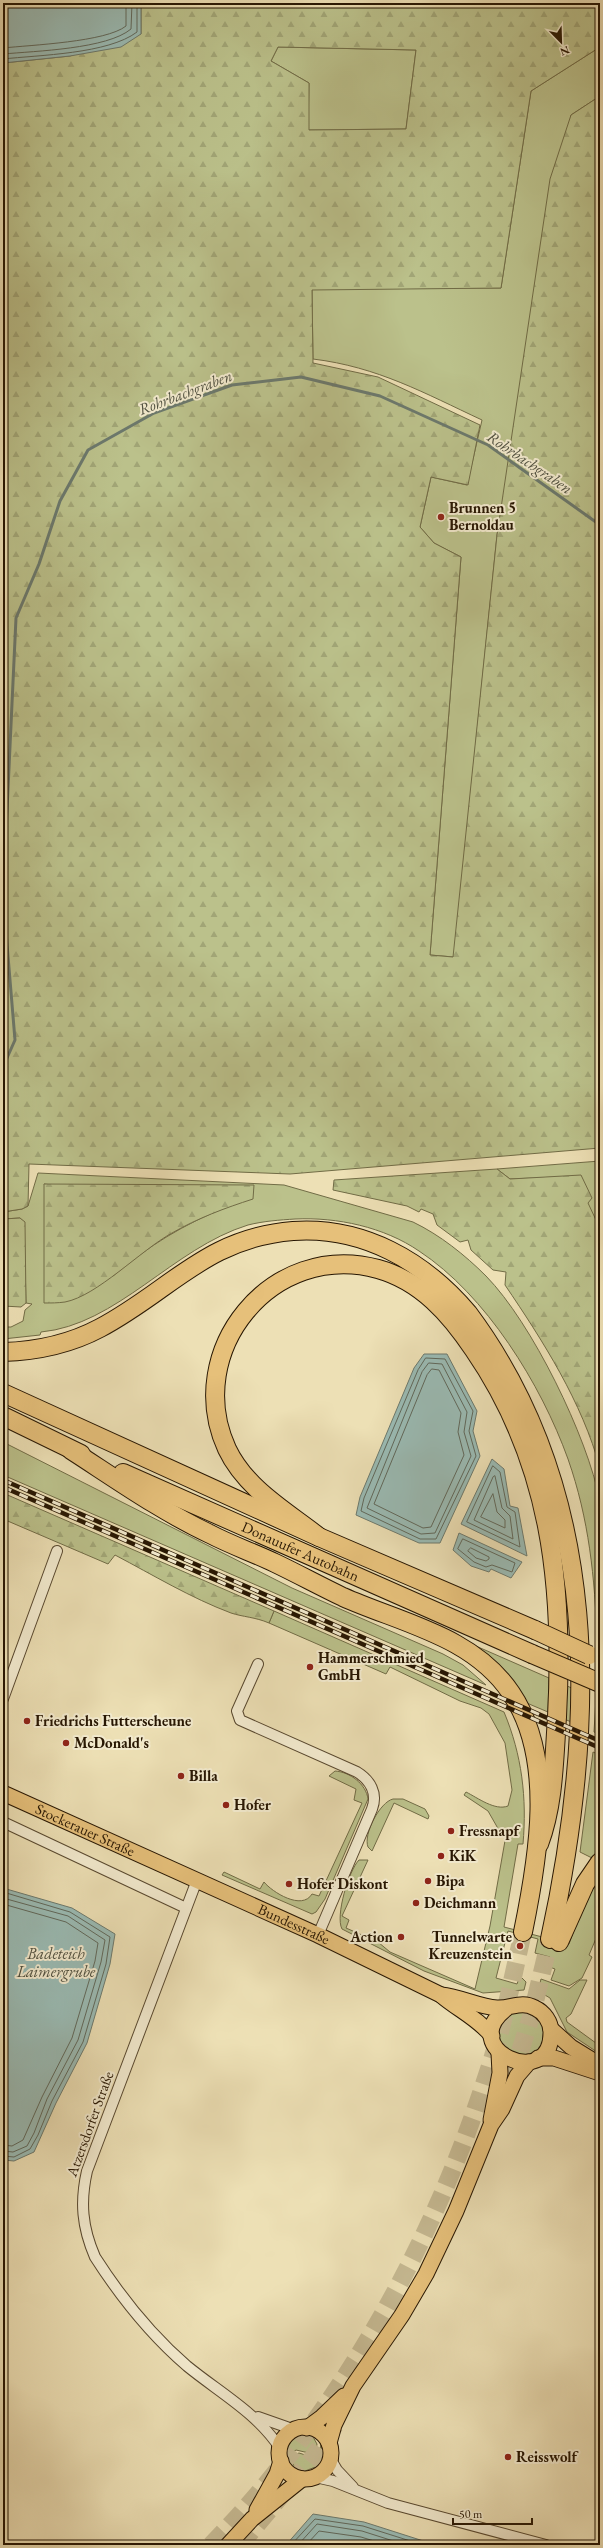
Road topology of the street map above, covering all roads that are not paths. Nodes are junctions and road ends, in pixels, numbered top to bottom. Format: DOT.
graph roads {
  1 [pos="3,1352"];
  2 [pos="3,1394"];
  3 [pos="3,1416"];
  4 [pos="71,1450"];
  5 [pos="319,1537"];
  6 [pos="57,1551"];
  7 [pos="600,1660"];
  8 [pos="258,1664"];
  9 [pos="600,1683"];
  10 [pos="3,1699"];
  11 [pos="3,1793"];
  12 [pos="3,1822"];
  13 [pos="539,1844"];
  14 [pos="600,1862"];
  15 [pos="167,1867"];
  16 [pos="197,1880"];
  17 [pos="186,1908"];
  18 [pos="524,1932"];
  19 [pos="318,1935"];
  20 [pos="441,1995"];
  21 [pos="507,2008"];
  22 [pos="551,2029"];
  23 [pos="492,2036"];
  24 [pos="499,2053"];
  25 [pos="534,2060"];
  26 [pos="600,2064"];
  27 [pos="600,2073"];
  28 [pos="491,2125"];
  29 [pos="353,2386"];
  30 [pos="254,2416"];
  31 [pos="301,2429"];
  32 [pos="329,2443"];
  33 [pos="281,2454"];
  34 [pos="330,2458"];
  35 [pos="308,2478"];
  36 [pos="356,2490"];
  37 [pos="252,2520"];
  38 [pos="228,2545"];
  39 [pos="546,2545"];
  1 -- 14 [label="highway"];
  2 -- 5 [label="highway, Donauufer Autobahn"];
  3 -- 4 [label="highway, Donauufer Autobahn"];
  4 -- 9 [label="highway, Donauufer Autobahn, bridge"];
  4 -- 13 [label="highway"];
  5 -- 7 [label="highway, Donauufer Autobahn, bridge"];
  5 -- 13 [label="highway"];
  6 -- 10 [label="street"];
  8 -- 19 [label="street"];
  11 -- 15 [label="main road, Stockerauer Straße"];
  12 -- 17 [label="street"];
  13 -- 18 [label="highway"];
  15 -- 16 [label="main road, Bundesstraße"];
  16 -- 17 [label="street, Atzersdorfer Straße"];
  16 -- 19 [label="main road, Bundesstraße"];
  17 -- 30 [label="street, Atzersdorfer Straße"];
  19 -- 20 [label="main road, Bundesstraße"];
  20 -- 21 [label="main road"];
  20 -- 23 [label="main road"];
  21 -- 22 [label="main road"];
  21 -- 23 [label="main road"];
  22 -- 25 [label="main road"];
  22 -- 26 [label="main road"];
  23 -- 24 [label="main road"];
  24 -- 25 [label="main road"];
  24 -- 28 [label="main road"];
  25 -- 27 [label="main road"];
  25 -- 28 [label="main road"];
  28 -- 29 [label="main road"];
  29 -- 31 [label="main road"];
  29 -- 32 [label="main road"];
  30 -- 31 [label="street, Atzersdorfer Straße"];
  30 -- 33 [label="street, Atzersdorfer Straße"];
  31 -- 32 [label="main road"];
  31 -- 33 [label="main road"];
  32 -- 34 [label="main road"];
  33 -- 35 [label="main road"];
  33 -- 37 [label="main road"];
  34 -- 35 [label="main road"];
  34 -- 36 [label="street"];
  35 -- 36 [label="street"];
  35 -- 37 [label="main road"];
  36 -- 39 [label="street"];
  37 -- 38 [label="main road"];
}
